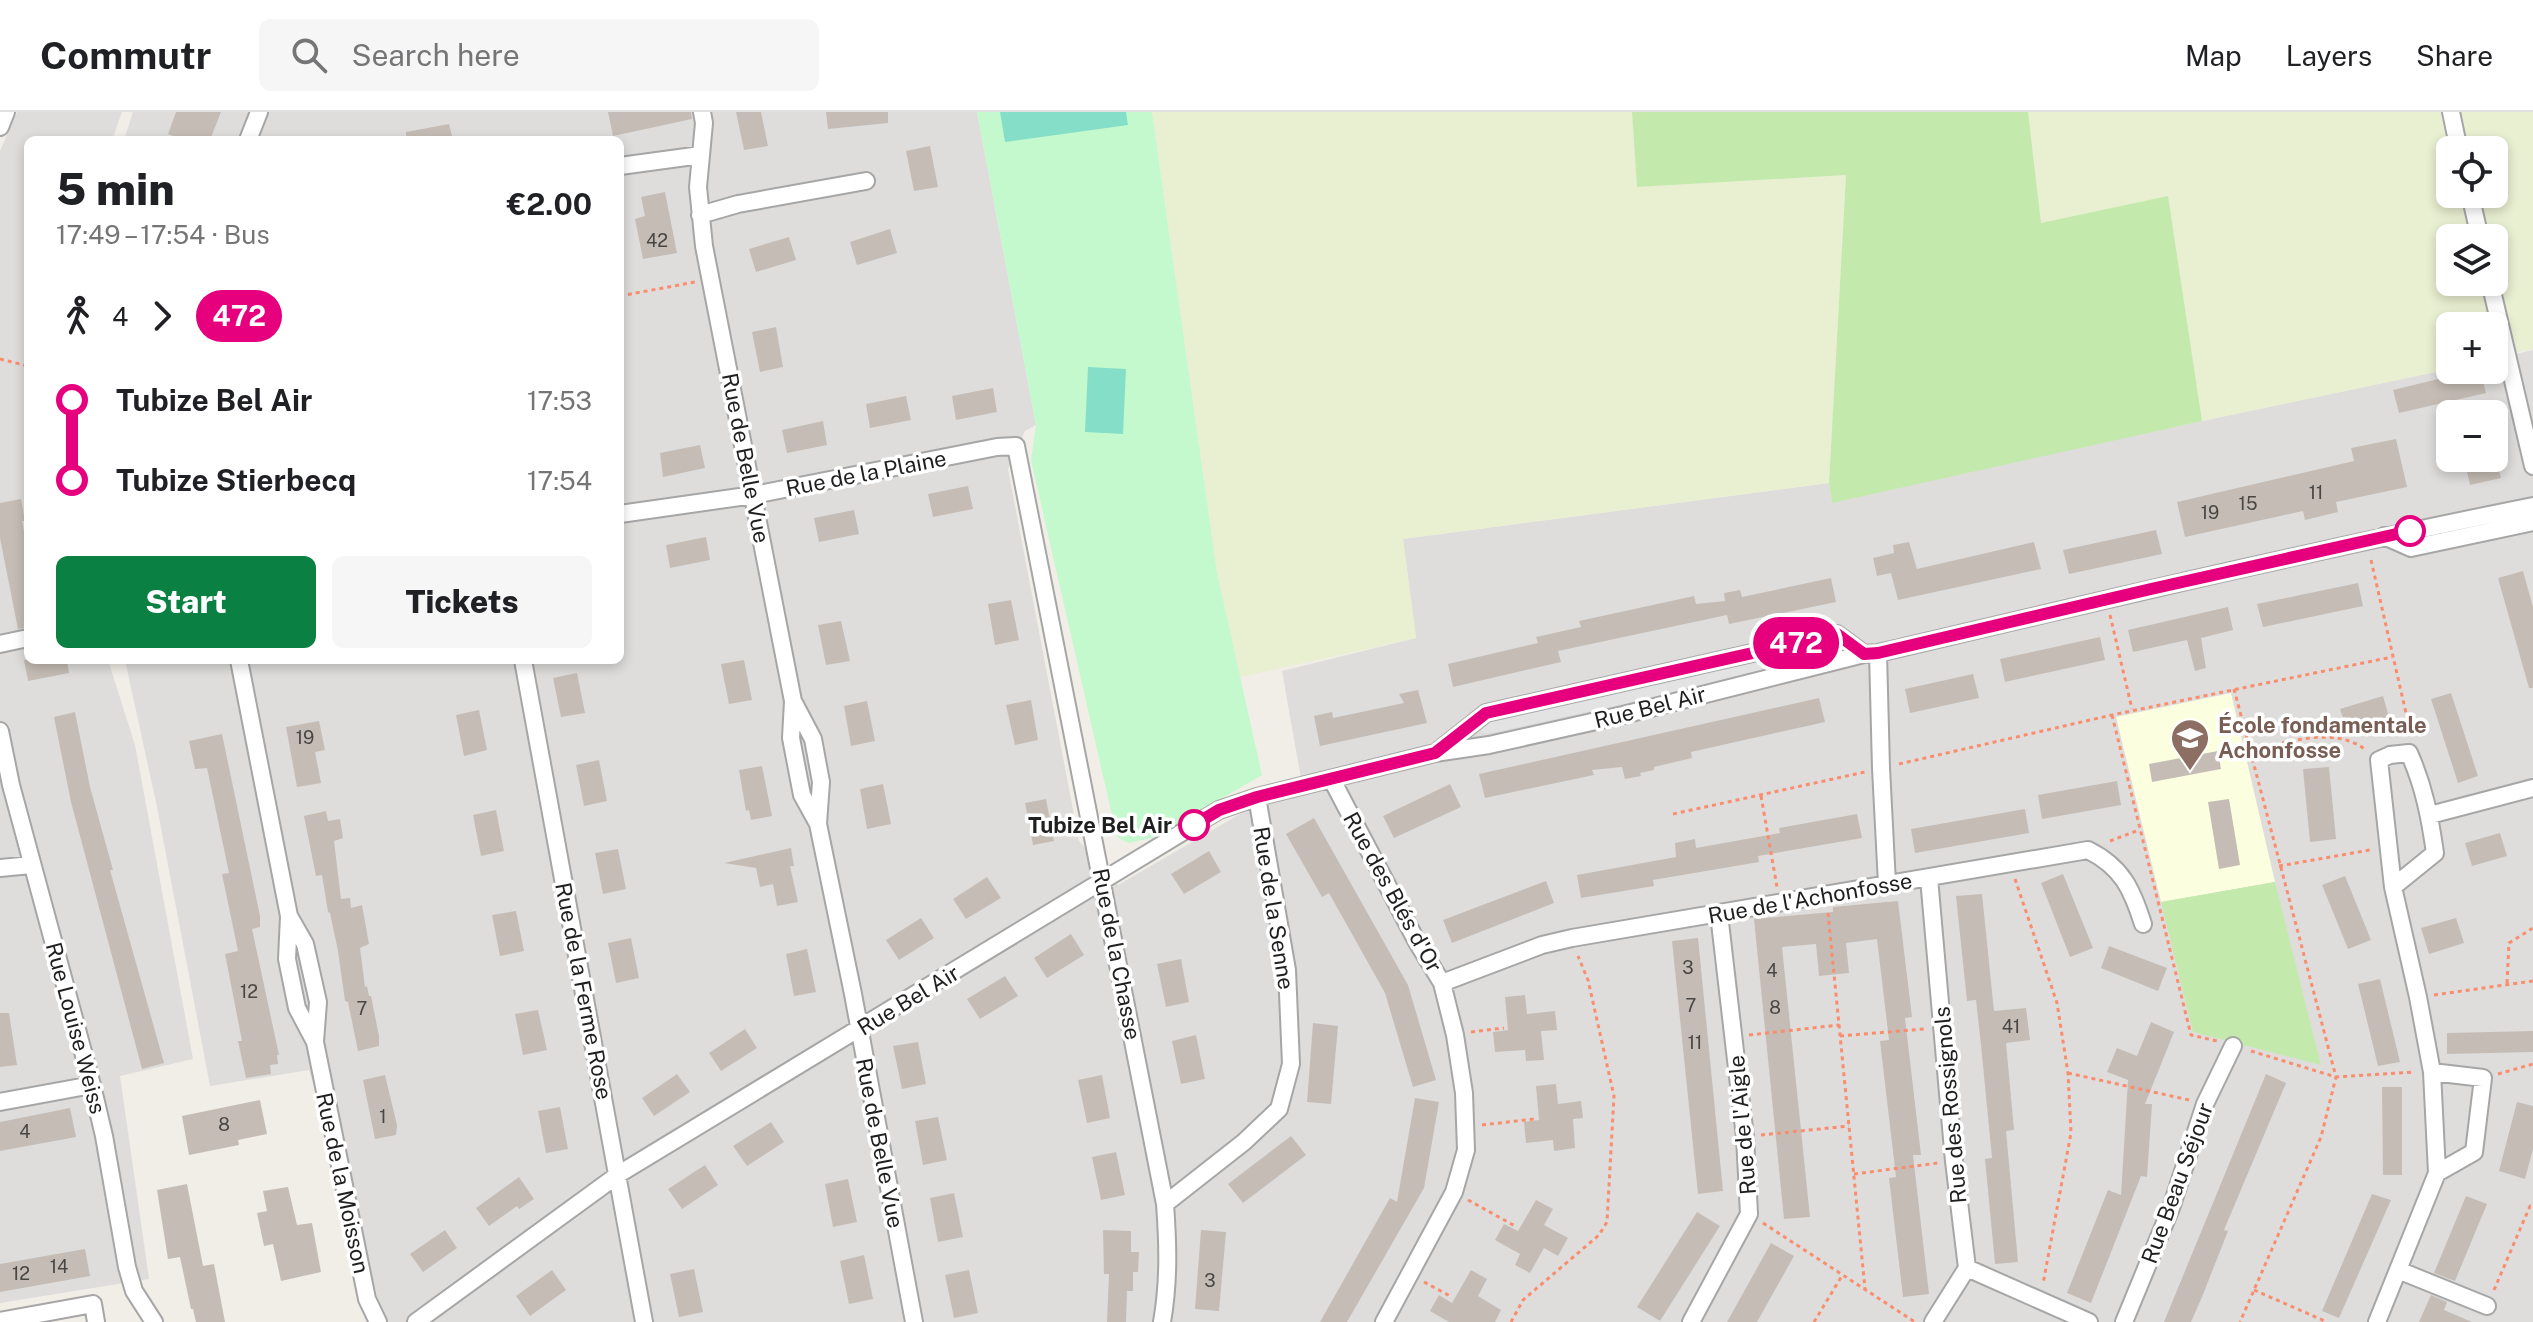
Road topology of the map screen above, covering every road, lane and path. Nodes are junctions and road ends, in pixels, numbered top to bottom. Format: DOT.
graph roads {
  1 [pos="6,112"];
  2 [pos="259,112"];
  3 [pos="702,112"];
  4 [pos="2451,112"];
  5 [pos="0,127"];
  6 [pos="250,136"];
  7 [pos="2456,136"];
  8 [pos="701,155"];
  9 [pos="624,165"];
  10 [pos="866,181"];
  11 [pos="700,215"];
  12 [pos="711,279"];
  13 [pos="624,295"];
  14 [pos="2493,296"];
  15 [pos="0,359"];
  16 [pos="24,365"];
  17 [pos="1016,446"];
  18 [pos="2533,466"];
  19 [pos="754,495"];
  20 [pos="2533,506"];
  21 [pos="624,513"];
  22 [pos="2533,522"];
  23 [pos="2384,536"];
  24 [pos="2366,540"];
  25 [pos="2107,600"];
  26 [pos="24,639"];
  27 [pos="0,644"];
  28 [pos="1871,654"];
  29 [pos="2392,657"];
  30 [pos="240,664"];
  31 [pos="524,664"];
  32 [pos="2234,689"];
  33 [pos="2132,711"];
  34 [pos="2112,715"];
  35 [pos="0,731"];
  36 [pos="2249,751"];
  37 [pos="1435,753"];
  38 [pos="2409,753"];
  39 [pos="2379,760"];
  40 [pos="1881,768"];
  41 [pos="1332,780"];
  42 [pos="2533,788"];
  43 [pos="1761,796"];
  44 [pos="1257,797"];
  45 [pos="1673,814"];
  46 [pos="2430,815"];
  47 [pos="2139,830"];
  48 [pos="2390,847"];
  49 [pos="2088,850"];
  50 [pos="2009,861"];
  51 [pos="31,865"];
  52 [pos="2279,866"];
  53 [pos="0,868"];
  54 [pos="1929,878"];
  55 [pos="1103,881"];
  56 [pos="1887,884"];
  57 [pos="2393,887"];
  58 [pos="1826,893"];
  59 [pos="1780,901"];
  60 [pos="1719,914"];
  61 [pos="2143,924"];
  62 [pos="2533,928"];
  63 [pos="1576,953"];
  64 [pos="2533,981"];
  65 [pos="1442,983"];
  66 [pos="2507,984"];
  67 [pos="2418,997"];
  68 [pos="1839,1025"];
  69 [pos="1943,1027"];
  70 [pos="1504,1028"];
  71 [pos="859,1030"];
  72 [pos="1472,1032"];
  73 [pos="1840,1036"];
  74 [pos="1734,1037"];
  75 [pos="2233,1046"];
  76 [pos="2533,1064"];
  77 [pos="2432,1072"];
  78 [pos="2068,1073"];
  79 [pos="2336,1077"];
  80 [pos="2483,1078"];
  81 [pos="92,1085"];
  82 [pos="0,1102"];
  83 [pos="2205,1104"];
  84 [pos="1534,1119"];
  85 [pos="1483,1125"];
  86 [pos="1849,1126"];
  87 [pos="1745,1137"];
  88 [pos="1954,1161"];
  89 [pos="2437,1173"];
  90 [pos="619,1174"];
  91 [pos="1854,1174"];
  92 [pos="1467,1200"];
  93 [pos="1165,1204"];
  94 [pos="2533,1207"];
  95 [pos="1749,1214"];
  96 [pos="1515,1226"];
  97 [pos="1967,1268"];
  98 [pos="2398,1270"];
  99 [pos="1843,1274"];
  100 [pos="1423,1281"];
  101 [pos="1865,1289"];
  102 [pos="2254,1290"];
  103 [pos="1452,1297"];
  104 [pos="2040,1300"];
  105 [pos="2487,1306"];
  106 [pos="0,1321"];
  107 [pos="96,1322"];
  108 [pos="154,1322"];
  109 [pos="378,1322"];
  110 [pos="416,1322"];
  111 [pos="644,1322"];
  112 [pos="914,1322"];
  113 [pos="1162,1322"];
  114 [pos="1384,1322"];
  115 [pos="1511,1322"];
  116 [pos="1691,1322"];
  117 [pos="1814,1322"];
  118 [pos="1915,1322"];
  119 [pos="1933,1322"];
  120 [pos="2089,1322"];
  121 [pos="2124,1322"];
  122 [pos="2240,1322"];
  123 [pos="2327,1322"];
  124 [pos="2377,1322"];
  1 -- 5 [label="street"];
  2 -- 6 [label="street"];
  3 -- 8 [label="street, Rue de Belle Vue"];
  4 -- 7 [label="street"];
  8 -- 9 [label="street"];
  8 -- 11 [label="street, Rue de Belle Vue"];
  10 -- 11 [label="street"];
  11 -- 12 [label="street, Rue de Belle Vue"];
  12 -- 13 [label="path"];
  12 -- 19 [label="street, Rue de Belle Vue"];
  14 -- 18 [label="street"];
  15 -- 16 [label="path"];
  17 -- 19 [label="street, Rue de la Plaine"];
  17 -- 55 [label="street, Rue de la Chasse"];
  19 -- 21 [label="street, Rue de la Plaine"];
  19 -- 71 [label="street, Rue de Belle Vue"];
  20 -- 23 [label="street, Rue Bel Air"];
  22 -- 23 [label="street, Rue Bel Air"];
  23 -- 24 [label="street, Rue Bel Air"];
  24 -- 25 [label="street, Rue Bel Air"];
  24 -- 29 [label="path"];
  25 -- 28 [label="street, Rue Bel Air"];
  25 -- 33 [label="path"];
  26 -- 27 [label="street"];
  28 -- 37 [label="street, Rue Bel Air"];
  28 -- 37 [label="street, Rue Bel Air"];
  28 -- 40 [label="street"];
  29 -- 32 [label="path"];
  29 -- 38 [label="path"];
  30 -- 109 [label="street, Rue de la Moisson"];
  31 -- 90 [label="street, Rue de la Ferme Rose"];
  32 -- 33 [label="path"];
  32 -- 36 [label="path"];
  33 -- 34 [label="path"];
  34 -- 40 [label="path"];
  34 -- 47 [label="path"];
  35 -- 51 [label="street, Rue Louise Weiss"];
  36 -- 39 [label="path"];
  36 -- 52 [label="path"];
  37 -- 41 [label="street, Rue Bel Air"];
  38 -- 39 [label="street"];
  38 -- 46 [label="street"];
  39 -- 48 [label="street"];
  40 -- 43 [label="path"];
  40 -- 56 [label="street"];
  41 -- 44 [label="street, Rue Bel Air"];
  41 -- 65 [label="street, Rue des Blés d'Or"];
  42 -- 46 [label="street"];
  43 -- 45 [label="path"];
  43 -- 59 [label="path"];
  44 -- 55 [label="street, Rue Bel Air"];
  44 -- 93 [label="street, Rue de la Senne"];
  46 -- 57 [label="street"];
  47 -- 49 [label="path"];
  47 -- 75 [label="path"];
  48 -- 52 [label="path"];
  48 -- 57 [label="street"];
  49 -- 50 [label="street, Rue de l'Achonfosse"];
  49 -- 61 [label="street"];
  50 -- 54 [label="street, Rue de l'Achonfosse"];
  50 -- 78 [label="path"];
  51 -- 53 [label="street"];
  51 -- 81 [label="street, Rue Louise Weiss"];
  52 -- 79 [label="path"];
  54 -- 56 [label="street, Rue de l'Achonfosse"];
  54 -- 69 [label="street, Rue des Rossignols"];
  55 -- 71 [label="street, Rue Bel Air"];
  55 -- 93 [label="street, Rue de la Chasse"];
  56 -- 58 [label="street, Rue de l'Achonfosse"];
  57 -- 67 [label="street"];
  58 -- 59 [label="street, Rue de l'Achonfosse"];
  58 -- 68 [label="path"];
  59 -- 60 [label="street, Rue de l'Achonfosse"];
  60 -- 65 [label="street, Rue de l'Achonfosse"];
  60 -- 74 [label="street, Rue de l'Aigle"];
  62 -- 66 [label="path"];
  63 -- 115 [label="path"];
  64 -- 66 [label="path"];
  65 -- 114 [label="street, Rue des Blés d'Or"];
  66 -- 67 [label="path"];
  67 -- 77 [label="street"];
  68 -- 73 [label="path"];
  68 -- 74 [label="path"];
  69 -- 73 [label="path"];
  69 -- 88 [label="street, Rue des Rossignols"];
  70 -- 72 [label="path"];
  71 -- 90 [label="street, Rue Bel Air"];
  71 -- 112 [label="street, Rue de Belle Vue"];
  73 -- 86 [label="path"];
  74 -- 87 [label="street, Rue de l'Aigle"];
  75 -- 79 [label="path"];
  75 -- 83 [label="street, Rue Beau Séjour"];
  76 -- 80 [label="path"];
  77 -- 79 [label="path"];
  77 -- 80 [label="street"];
  77 -- 89 [label="street"];
  78 -- 83 [label="path"];
  78 -- 104 [label="path"];
  79 -- 102 [label="path"];
  80 -- 89 [label="street"];
  81 -- 82 [label="street"];
  81 -- 108 [label="street, Rue Louise Weiss"];
  83 -- 121 [label="street, Rue Beau Séjour"];
  84 -- 85 [label="path"];
  86 -- 87 [label="path"];
  86 -- 91 [label="path"];
  87 -- 95 [label="street, Rue de l'Aigle"];
  88 -- 91 [label="path"];
  88 -- 97 [label="street, Rue des Rossignols"];
  89 -- 98 [label="street"];
  90 -- 110 [label="street, Rue Bel Air"];
  90 -- 111 [label="street, Rue de la Ferme Rose"];
  91 -- 101 [label="path"];
  92 -- 96 [label="path"];
  93 -- 113 [label="street, Rue de la Chasse"];
  94 -- 105 [label="path"];
  95 -- 99 [label="path"];
  95 -- 116 [label="street, Rue de l'Aigle"];
  97 -- 104 [label="street"];
  97 -- 119 [label="street"];
  98 -- 105 [label="street"];
  98 -- 124 [label="street"];
  99 -- 101 [label="path"];
  99 -- 117 [label="path"];
  100 -- 103 [label="path"];
  101 -- 118 [label="path"];
  102 -- 122 [label="path"];
  102 -- 123 [label="path"];
  104 -- 120 [label="street"];
  106 -- 107 [label="street"];
}
